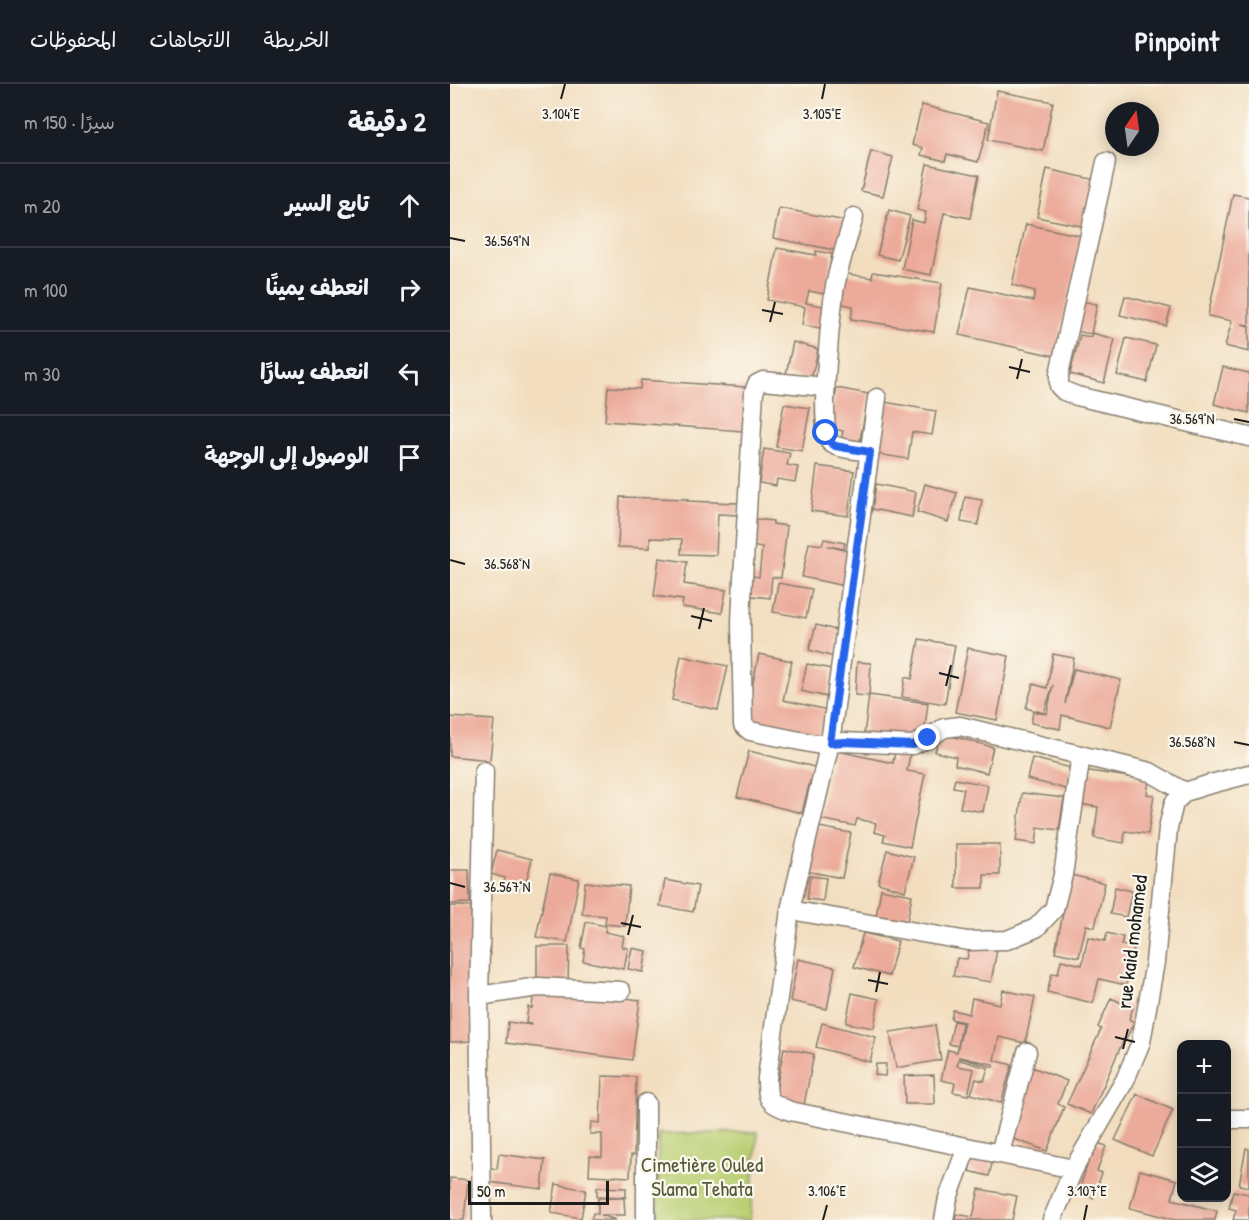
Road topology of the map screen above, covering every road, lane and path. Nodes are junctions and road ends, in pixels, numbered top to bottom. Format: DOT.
graph roads {
  1 [pos="1106,162"];
  2 [pos="854,217"];
  3 [pos="825,387"];
  4 [pos="877,398"];
  5 [pos="1249,437"];
  6 [pos="870,452"];
  7 [pos="830,743"];
  8 [pos="1081,755"];
  9 [pos="484,771"];
  10 [pos="1249,774"];
  11 [pos="1185,792"];
  12 [pos="790,910"];
  13 [pos="621,991"];
  14 [pos="479,996"];
  15 [pos="1027,1052"];
  16 [pos="646,1103"];
  17 [pos="1231,1119"];
  18 [pos="1249,1119"];
  19 [pos="967,1146"];
  20 [pos="1000,1153"];
  21 [pos="1074,1169"];
  22 [pos="482,1220"];
  23 [pos="646,1220"];
  24 [pos="944,1220"];
  25 [pos="1052,1220"];
  1 -- 5 [label="street"];
  2 -- 3 [label="street"];
  3 -- 6 [label="street"];
  3 -- 7 [label="street"];
  4 -- 6 [label="street"];
  6 -- 7 [label="street"];
  7 -- 8 [label="street"];
  7 -- 12 [label="street"];
  8 -- 11 [label="street"];
  8 -- 12 [label="street"];
  9 -- 14 [label="street"];
  10 -- 11 [label="street"];
  11 -- 21 [label="street, rue kaid mohamed"];
  12 -- 19 [label="street"];
  13 -- 14 [label="street"];
  14 -- 22 [label="street"];
  15 -- 20 [label="street"];
  16 -- 23 [label="street"];
  17 -- 18 [label="street"];
  19 -- 20 [label="street"];
  19 -- 24 [label="street"];
  20 -- 21 [label="street"];
  21 -- 25 [label="street, rue kaid mohamed"];
}
